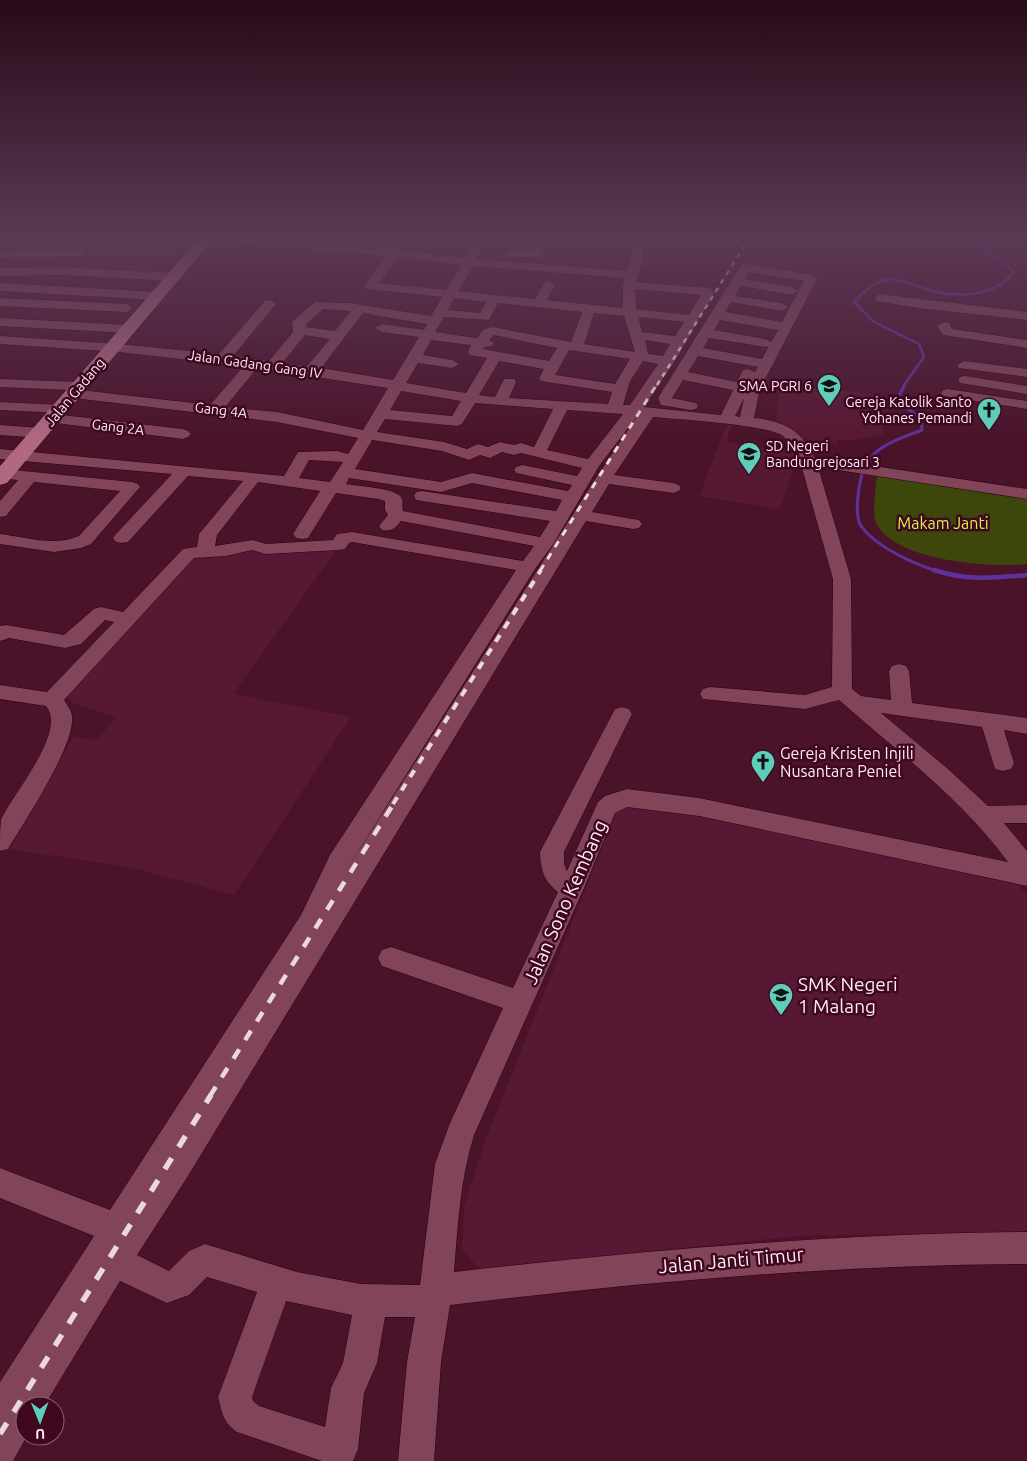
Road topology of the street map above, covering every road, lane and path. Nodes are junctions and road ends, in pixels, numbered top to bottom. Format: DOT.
graph roads {
  1 [pos="50,305"];
  2 [pos="122,305"];
  3 [pos="150,305"];
  4 [pos="269,305"];
  5 [pos="319,305"];
  6 [pos="320,305"];
  7 [pos="388,305"];
  8 [pos="413,305"];
  9 [pos="444,305"];
  10 [pos="492,305"];
  11 [pos="582,305"];
  12 [pos="600,305"];
  13 [pos="631,305"];
  14 [pos="640,305"];
  15 [pos="693,305"];
  16 [pos="722,305"];
  17 [pos="771,305"];
  18 [pos="793,305"];
  19 [pos="922,305"];
  20 [pos="700,306"];
  21 [pos="782,307"];
  22 [pos="359,310"];
  23 [pos="631,311"];
  24 [pos="383,313"];
  25 [pos="716,315"];
  26 [pos="404,316"];
  27 [pos="1027,316"];
  28 [pos="438,317"];
  29 [pos="0,322"];
  30 [pos="690,322"];
  31 [pos="779,326"];
  32 [pos="944,326"];
  33 [pos="382,328"];
  34 [pos="129,329"];
  35 [pos="301,331"];
  36 [pos="706,333"];
  37 [pos="428,335"];
  38 [pos="637,335"];
  39 [pos="338,336"];
  40 [pos="0,340"];
  41 [pos="679,341"];
  42 [pos="484,343"];
  43 [pos="765,343"];
  44 [pos="1027,344"];
  45 [pos="571,346"];
  46 [pos="112,348"];
  47 [pos="695,351"];
  48 [pos="495,356"];
  49 [pos="641,356"];
  50 [pos="414,358"];
  51 [pos="223,359"];
  52 [pos="668,360"];
  53 [pos="254,363"];
  54 [pos="760,363"];
  55 [pos="452,364"];
  56 [pos="964,365"];
  57 [pos="272,366"];
  58 [pos="311,371"];
  59 [pos="550,372"];
  60 [pos="1027,373"];
  61 [pos="679,375"];
  62 [pos="586,380"];
  63 [pos="965,380"];
  64 [pos="509,382"];
  65 [pos="0,383"];
  66 [pos="398,385"];
  67 [pos="747,388"];
  68 [pos="621,389"];
  69 [pos="77,390"];
  70 [pos="1027,390"];
  71 [pos="948,393"];
  72 [pos="469,398"];
  73 [pos="500,402"];
  74 [pos="534,404"];
  75 [pos="1027,405"];
  76 [pos="0,406"];
  77 [pos="568,406"];
  78 [pos="614,408"];
  79 [pos="214,409"];
  80 [pos="642,411"];
  81 [pos="57,414"];
  82 [pos="380,414"];
  83 [pos="728,416"];
  84 [pos="747,418"];
  85 [pos="0,430"];
  86 [pos="41,433"];
  87 [pos="183,434"];
  88 [pos="367,435"];
  89 [pos="538,453"];
  90 [pos="21,456"];
  91 [pos="808,461"];
  92 [pos="349,464"];
  93 [pos="402,468"];
  94 [pos="1,469"];
  95 [pos="522,470"];
  96 [pos="184,471"];
  97 [pos="598,472"];
  98 [pos="29,477"];
  99 [pos="254,477"];
  100 [pos="289,482"];
  101 [pos="581,482"];
  102 [pos="333,487"];
  103 [pos="673,488"];
  104 [pos="382,494"];
  105 [pos="1027,494"];
  106 [pos="1,508"];
  107 [pos="571,510"];
  108 [pos="397,515"];
  109 [pos="633,524"];
  110 [pos="302,534"];
  111 [pos="0,538"];
  112 [pos="122,538"];
  113 [pos="378,540"];
  114 [pos="545,543"];
  115 [pos="205,552"];
  116 [pos="527,567"];
  117 [pos="128,619"];
  118 [pos="0,635"];
  119 [pos="899,671"];
  120 [pos="0,692"];
  121 [pos="710,694"];
  122 [pos="848,696"];
  123 [pos="52,700"];
  124 [pos="902,708"];
  125 [pos="622,714"];
  126 [pos="991,721"];
  127 [pos="1027,726"];
  128 [pos="1003,763"];
  129 [pos="1027,814"];
  130 [pos="982,815"];
  131 [pos="0,842"];
  132 [pos="1027,870"];
  133 [pos="1027,876"];
  134 [pos="572,888"];
  135 [pos="391,958"];
  136 [pos="520,1002"];
  137 [pos="0,1183"];
  138 [pos="115,1245"];
  139 [pos="1027,1248"];
  140 [pos="276,1282"];
  141 [pos="435,1296"];
  142 [pos="370,1301"];
  143 [pos="31,1396"];
  144 [pos="0,1414"];
  145 [pos="15,1423"];
  146 [pos="0,1448"];
  147 [pos="339,1455"];
  148 [pos="416,1461"];
  1 -- 2 [label="street"];
  3 -- 34 [label="highway, Jalan Gadang"];
  4 -- 51 [label="street"];
  5 -- 35 [label="street"];
  6 -- 22 [label="street"];
  7 -- 24 [label="street"];
  8 -- 26 [label="street"];
  9 -- 28 [label="street"];
  10 -- 28 [label="street"];
  11 -- 45 [label="street"];
  12 -- 23 [label="street"];
  13 -- 23 [label="street"];
  14 -- 23 [label="street"];
  15 -- 20 [label="street"];
  16 -- 25 [label="street"];
  17 -- 21 [label="street"];
  18 -- 31 [label="street"];
  19 -- 27 [label="street"];
  20 -- 30 [label="street"];
  21 -- 31 [label="street"];
  22 -- 24 [label="street"];
  22 -- 39 [label="street"];
  23 -- 30 [label="street"];
  23 -- 38 [label="street"];
  24 -- 26 [label="street"];
  25 -- 31 [label="street"];
  25 -- 36 [label="street"];
  26 -- 28 [label="street"];
  28 -- 37 [label="street"];
  29 -- 34 [label="street"];
  30 -- 41 [label="street"];
  31 -- 43 [label="street"];
  31 -- 54 [label="street"];
  32 -- 44 [label="street"];
  33 -- 37 [label="street"];
  34 -- 46 [label="highway, Jalan Gadang"];
  35 -- 39 [label="street"];
  35 -- 57 [label="street"];
  36 -- 43 [label="street"];
  36 -- 47 [label="street"];
  37 -- 42 [label="street"];
  37 -- 50 [label="street"];
  38 -- 41 [label="street"];
  38 -- 49 [label="street"];
  39 -- 58 [label="street"];
  40 -- 46 [label="street, Jalan Gadang Gang IV"];
  41 -- 52 [label="street"];
  42 -- 45 [label="street"];
  42 -- 48 [label="street"];
  43 -- 54 [label="street"];
  45 -- 49 [label="street"];
  45 -- 59 [label="street"];
  46 -- 51 [label="street, Jalan Gadang Gang IV"];
  46 -- 69 [label="highway, Jalan Gadang"];
  47 -- 54 [label="street"];
  47 -- 61 [label="street"];
  48 -- 59 [label="street"];
  48 -- 72 [label="street"];
  49 -- 52 [label="street"];
  49 -- 68 [label="street"];
  50 -- 55 [label="street"];
  50 -- 66 [label="street"];
  51 -- 53 [label="street, Jalan Gadang Gang IV"];
  52 -- 80 [label="street"];
  53 -- 57 [label="street, Jalan Gadang Gang IV"];
  53 -- 79 [label="street"];
  54 -- 67 [label="street"];
  56 -- 60 [label="street"];
  57 -- 58 [label="street, Jalan Gadang Gang IV"];
  58 -- 66 [label="street, Jalan Gadang Gang IV"];
  59 -- 62 [label="street"];
  59 -- 74 [label="street"];
  61 -- 67 [label="street"];
  61 -- 83 [label="street"];
  62 -- 68 [label="street"];
  62 -- 77 [label="street"];
  63 -- 70 [label="street"];
  64 -- 73 [label="street"];
  65 -- 69 [label="street, Gang 4A"];
  66 -- 72 [label="street, Jalan Gadang Gang IV"];
  66 -- 82 [label="street"];
  67 -- 83 [label="street"];
  67 -- 84 [label="street"];
  68 -- 78 [label="street"];
  69 -- 79 [label="street, Gang 4A"];
  69 -- 81 [label="highway, Jalan Gadang"];
  71 -- 75 [label="street"];
  72 -- 73 [label="street, Jalan Gadang Gang IV"];
  72 -- 82 [label="street"];
  73 -- 74 [label="street, Jalan Gadang Gang IV"];
  74 -- 77 [label="street, Jalan Gadang Gang IV"];
  76 -- 81 [label="street, Gang 2A"];
  77 -- 78 [label="street, Jalan Gadang Gang IV"];
  77 -- 89 [label="street"];
  78 -- 80 [label="street, Jalan Gadang Gang IV"];
  79 -- 88 [label="street, Gang 4A"];
  80 -- 83 [label="street, Jalan Gadang Gang IV"];
  80 -- 97 [label="street"];
  81 -- 86 [label="highway, Jalan Gadang"];
  81 -- 87 [label="street, Gang 2A"];
  82 -- 88 [label="street"];
  83 -- 84 [label="street"];
  84 -- 91 [label="street"];
  85 -- 86 [label="street"];
  86 -- 90 [label="highway, Jalan Gadang"];
  88 -- 89 [label="street, Gang 4A"];
  88 -- 92 [label="street"];
  89 -- 97 [label="street, Gang 4A"];
  90 -- 94 [label="highway, Jalan Gadang"];
  90 -- 96 [label="street"];
  91 -- 105 [label="street"];
  91 -- 122 [label="street"];
  92 -- 93 [label="street"];
  92 -- 100 [label="street"];
  92 -- 102 [label="street"];
  92 -- 107 [label="street"];
  94 -- 98 [label="street"];
  95 -- 101 [label="street"];
  96 -- 99 [label="street"];
  96 -- 112 [label="street"];
  97 -- 101 [label="street"];
  97 -- 103 [label="street, Gang 4A"];
  97 -- 107 [label="street"];
  98 -- 106 [label="street"];
  98 -- 111 [label="street"];
  99 -- 100 [label="street"];
  99 -- 115 [label="street"];
  100 -- 102 [label="street"];
  101 -- 107 [label="street"];
  102 -- 104 [label="street"];
  102 -- 110 [label="street"];
  104 -- 107 [label="street"];
  104 -- 108 [label="street"];
  107 -- 109 [label="street"];
  107 -- 114 [label="street"];
  107 -- 138 [label="street"];
  108 -- 113 [label="street"];
  108 -- 114 [label="street"];
  113 -- 115 [label="street"];
  113 -- 116 [label="street"];
  114 -- 116 [label="street"];
  115 -- 117 [label="street"];
  116 -- 138 [label="street"];
  117 -- 118 [label="street"];
  117 -- 123 [label="street"];
  119 -- 124 [label="street"];
  120 -- 123 [label="street"];
  121 -- 122 [label="street"];
  122 -- 124 [label="street"];
  122 -- 130 [label="street"];
  123 -- 131 [label="street"];
  124 -- 126 [label="street"];
  125 -- 134 [label="street"];
  126 -- 127 [label="street"];
  126 -- 128 [label="street"];
  129 -- 130 [label="street"];
  130 -- 132 [label="street"];
  133 -- 134 [label="street, Jalan Sono Kembang"];
  134 -- 136 [label="street, Jalan Sono Kembang"];
  135 -- 136 [label="street"];
  136 -- 141 [label="street, Jalan Sono Kembang"];
  137 -- 138 [label="street"];
  138 -- 140 [label="street, Jalan Janti Timur"];
  138 -- 143 [label="street"];
  138 -- 144 [label="street"];
  139 -- 141 [label="street, Jalan Janti Timur"];
  140 -- 142 [label="street, Jalan Janti Timur"];
  140 -- 147 [label="street"];
  141 -- 142 [label="street, Jalan Janti Timur"];
  141 -- 148 [label="street, Jalan Sono Kembang"];
  142 -- 147 [label="street"];
  145 -- 146 [label="street"];
}
